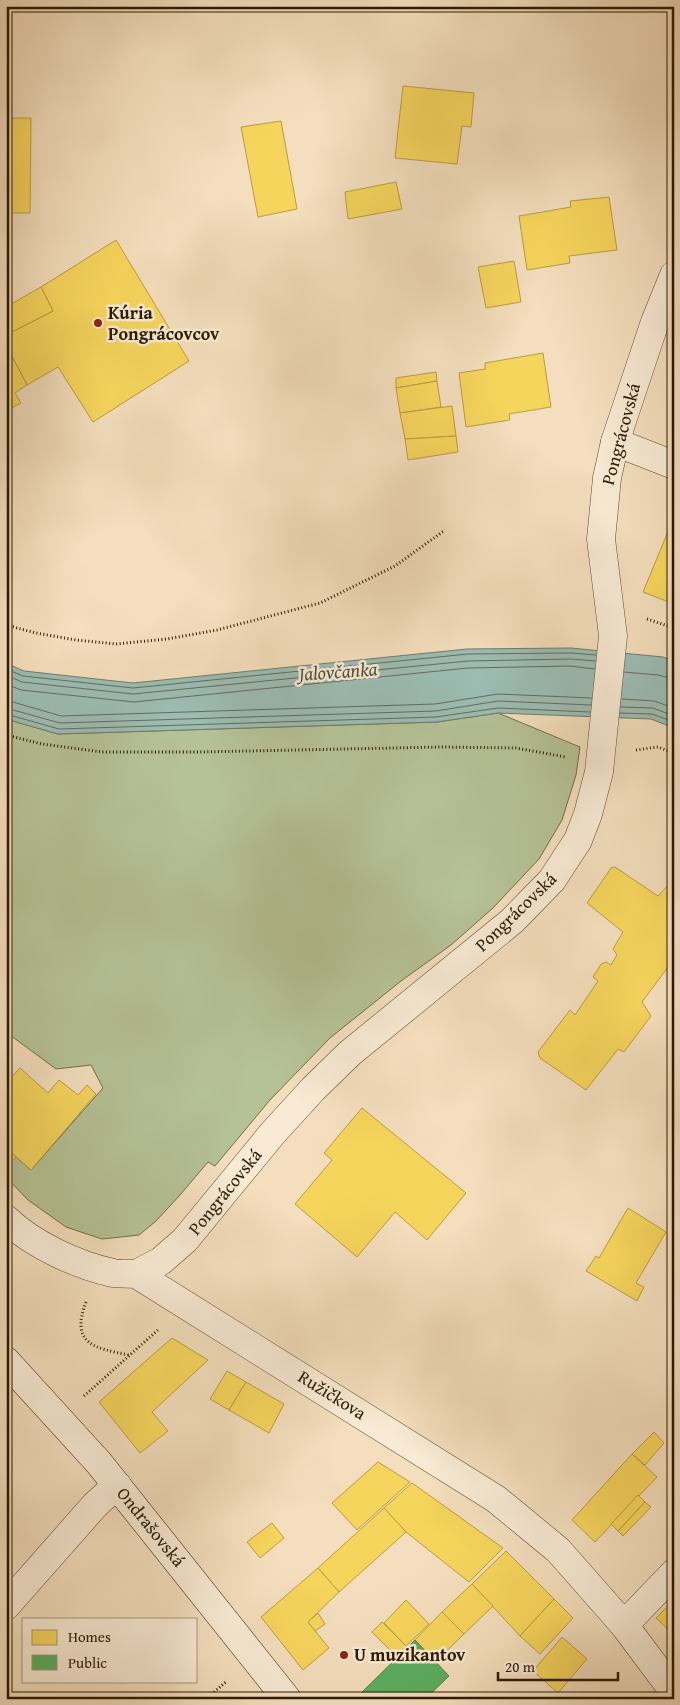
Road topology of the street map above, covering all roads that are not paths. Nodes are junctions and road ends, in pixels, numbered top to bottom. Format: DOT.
graph roads {
  1 [pos="674,275"];
  2 [pos="615,442"];
  3 [pos="674,465"];
  4 [pos="8,1225"];
  5 [pos="136,1274"];
  6 [pos="6,1361"];
  7 [pos="117,1485"];
  8 [pos="674,1572"];
  9 [pos="6,1606"];
  10 [pos="624,1625"];
  11 [pos="674,1692"];
  12 [pos="287,1699"];
  1 -- 2 [label="street, Pongrácovská"];
  2 -- 3 [label="street"];
  2 -- 5 [label="street, Pongrácovská"];
  4 -- 5 [label="street, Ružičkova"];
  5 -- 10 [label="street, Ružičkova"];
  6 -- 7 [label="street, Ondrašovská"];
  7 -- 9 [label="street"];
  7 -- 12 [label="street, Ondrašovská"];
  8 -- 10 [label="street"];
  10 -- 11 [label="street, Ružičkova"];
}
